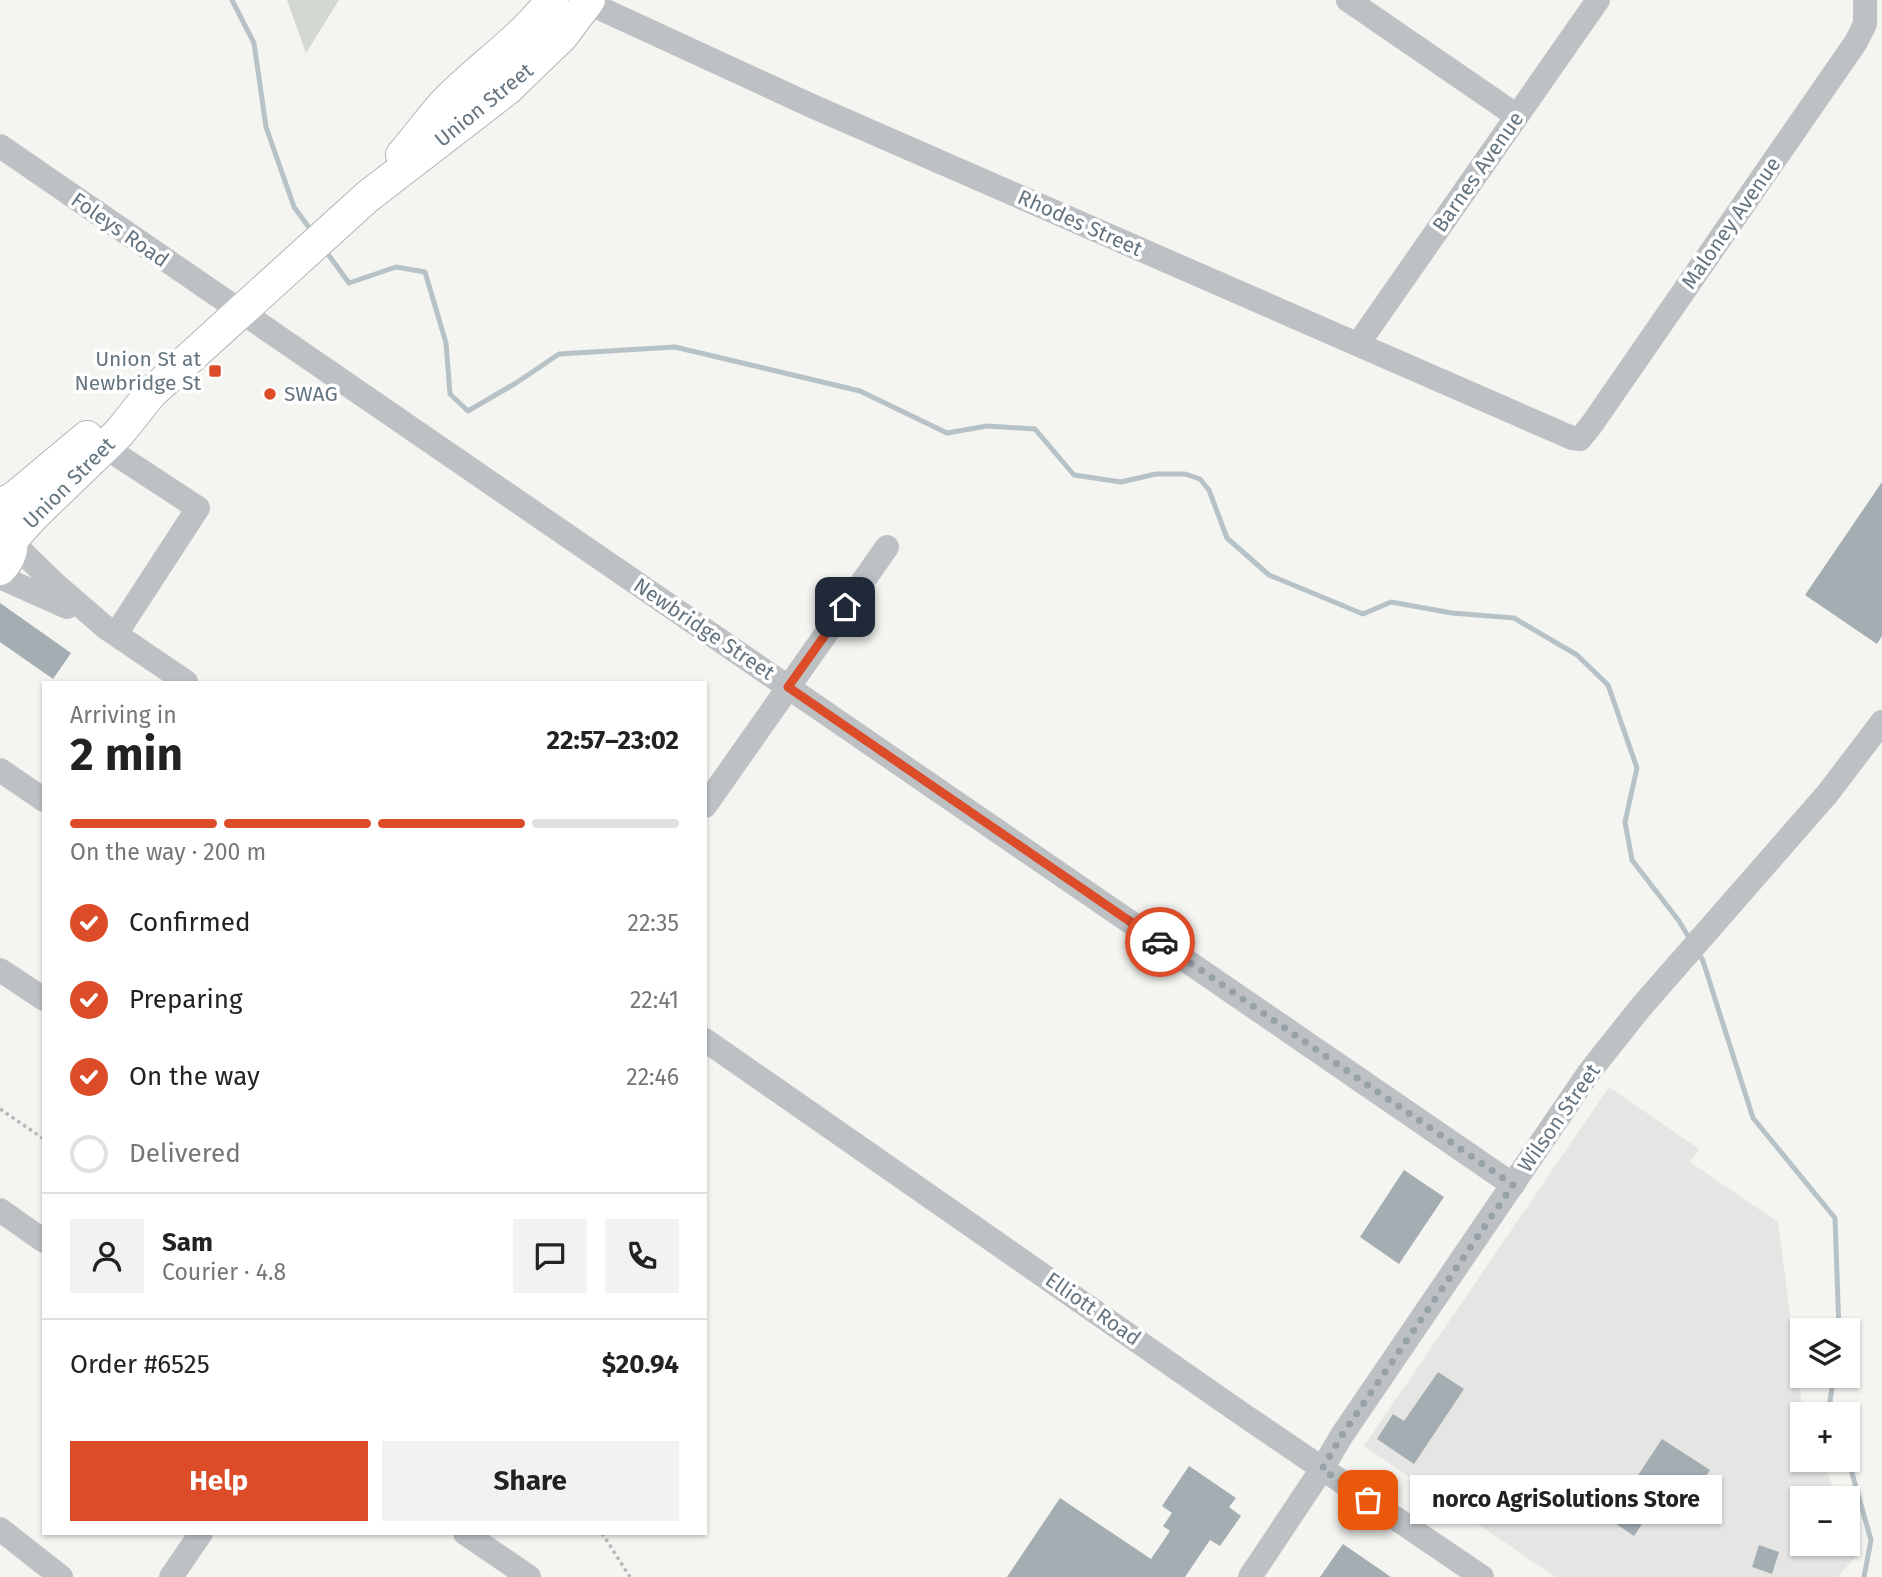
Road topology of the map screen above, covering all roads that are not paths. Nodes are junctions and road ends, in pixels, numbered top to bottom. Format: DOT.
graph roads {
  1 [pos="552,0"];
  2 [pos="1348,0"];
  3 [pos="1598,0"];
  4 [pos="1865,0"];
  5 [pos="586,1"];
  6 [pos="1517,116"];
  7 [pos="0,146"];
  8 [pos="367,197"];
  9 [pos="240,313"];
  10 [pos="1358,344"];
  11 [pos="151,393"];
  12 [pos="1580,439"];
  13 [pos="105,447"];
  14 [pos="0,505"];
  15 [pos="6,542"];
  16 [pos="887,547"];
  17 [pos="0,577"];
  18 [pos="111,630"];
  19 [pos="185,681"];
  20 [pos="788,687"];
  21 [pos="1882,722"];
  22 [pos="0,770"];
  23 [pos="42,799"];
  24 [pos="707,803"];
  25 [pos="0,970"];
  26 [pos="42,998"];
  27 [pos="707,1041"];
  28 [pos="1513,1185"];
  29 [pos="0,1210"];
  30 [pos="42,1240"];
  31 [pos="1322,1469"];
  32 [pos="0,1529"];
  33 [pos="200,1535"];
  34 [pos="468,1535"];
  35 [pos="61,1577"];
  36 [pos="171,1577"];
  37 [pos="529,1577"];
  38 [pos="1250,1577"];
  39 [pos="1482,1577"];
  1 -- 8 [label="main road, Union Street"];
  2 -- 6 [label="street"];
  3 -- 6 [label="street, Barnes Avenue"];
  4 -- 12 [label="street, Maloney Avenue"];
  5 -- 8 [label="main road, Union Street"];
  5 -- 10 [label="street, Rhodes Street"];
  6 -- 10 [label="street, Barnes Avenue"];
  7 -- 9 [label="street, Foleys Road"];
  8 -- 9 [label="main road, Union Street"];
  9 -- 11 [label="main road, Union Street"];
  9 -- 20 [label="street, Newbridge Street"];
  10 -- 12 [label="street, Rhodes Street"];
  11 -- 13 [label="main road, Union Street"];
  11 -- 14 [label="main road, Union Street"];
  13 -- 15 [label="main road, Union Street"];
  13 -- 18 [label="street"];
  15 -- 18 [label="street"];
  16 -- 20 [label="street"];
  17 -- 18 [label="street"];
  18 -- 19 [label="street"];
  20 -- 24 [label="street"];
  20 -- 28 [label="street, Newbridge Street"];
  21 -- 28 [label="street, Wilson Street"];
  22 -- 23 [label="street"];
  25 -- 26 [label="street"];
  27 -- 31 [label="street, Elliott Road"];
  28 -- 31 [label="street, Wilson Street"];
  29 -- 30 [label="street"];
  31 -- 38 [label="street, Wilson Street"];
  31 -- 39 [label="street, Elliott Road"];
  32 -- 35 [label="street"];
  33 -- 36 [label="street"];
  34 -- 37 [label="street"];
}
